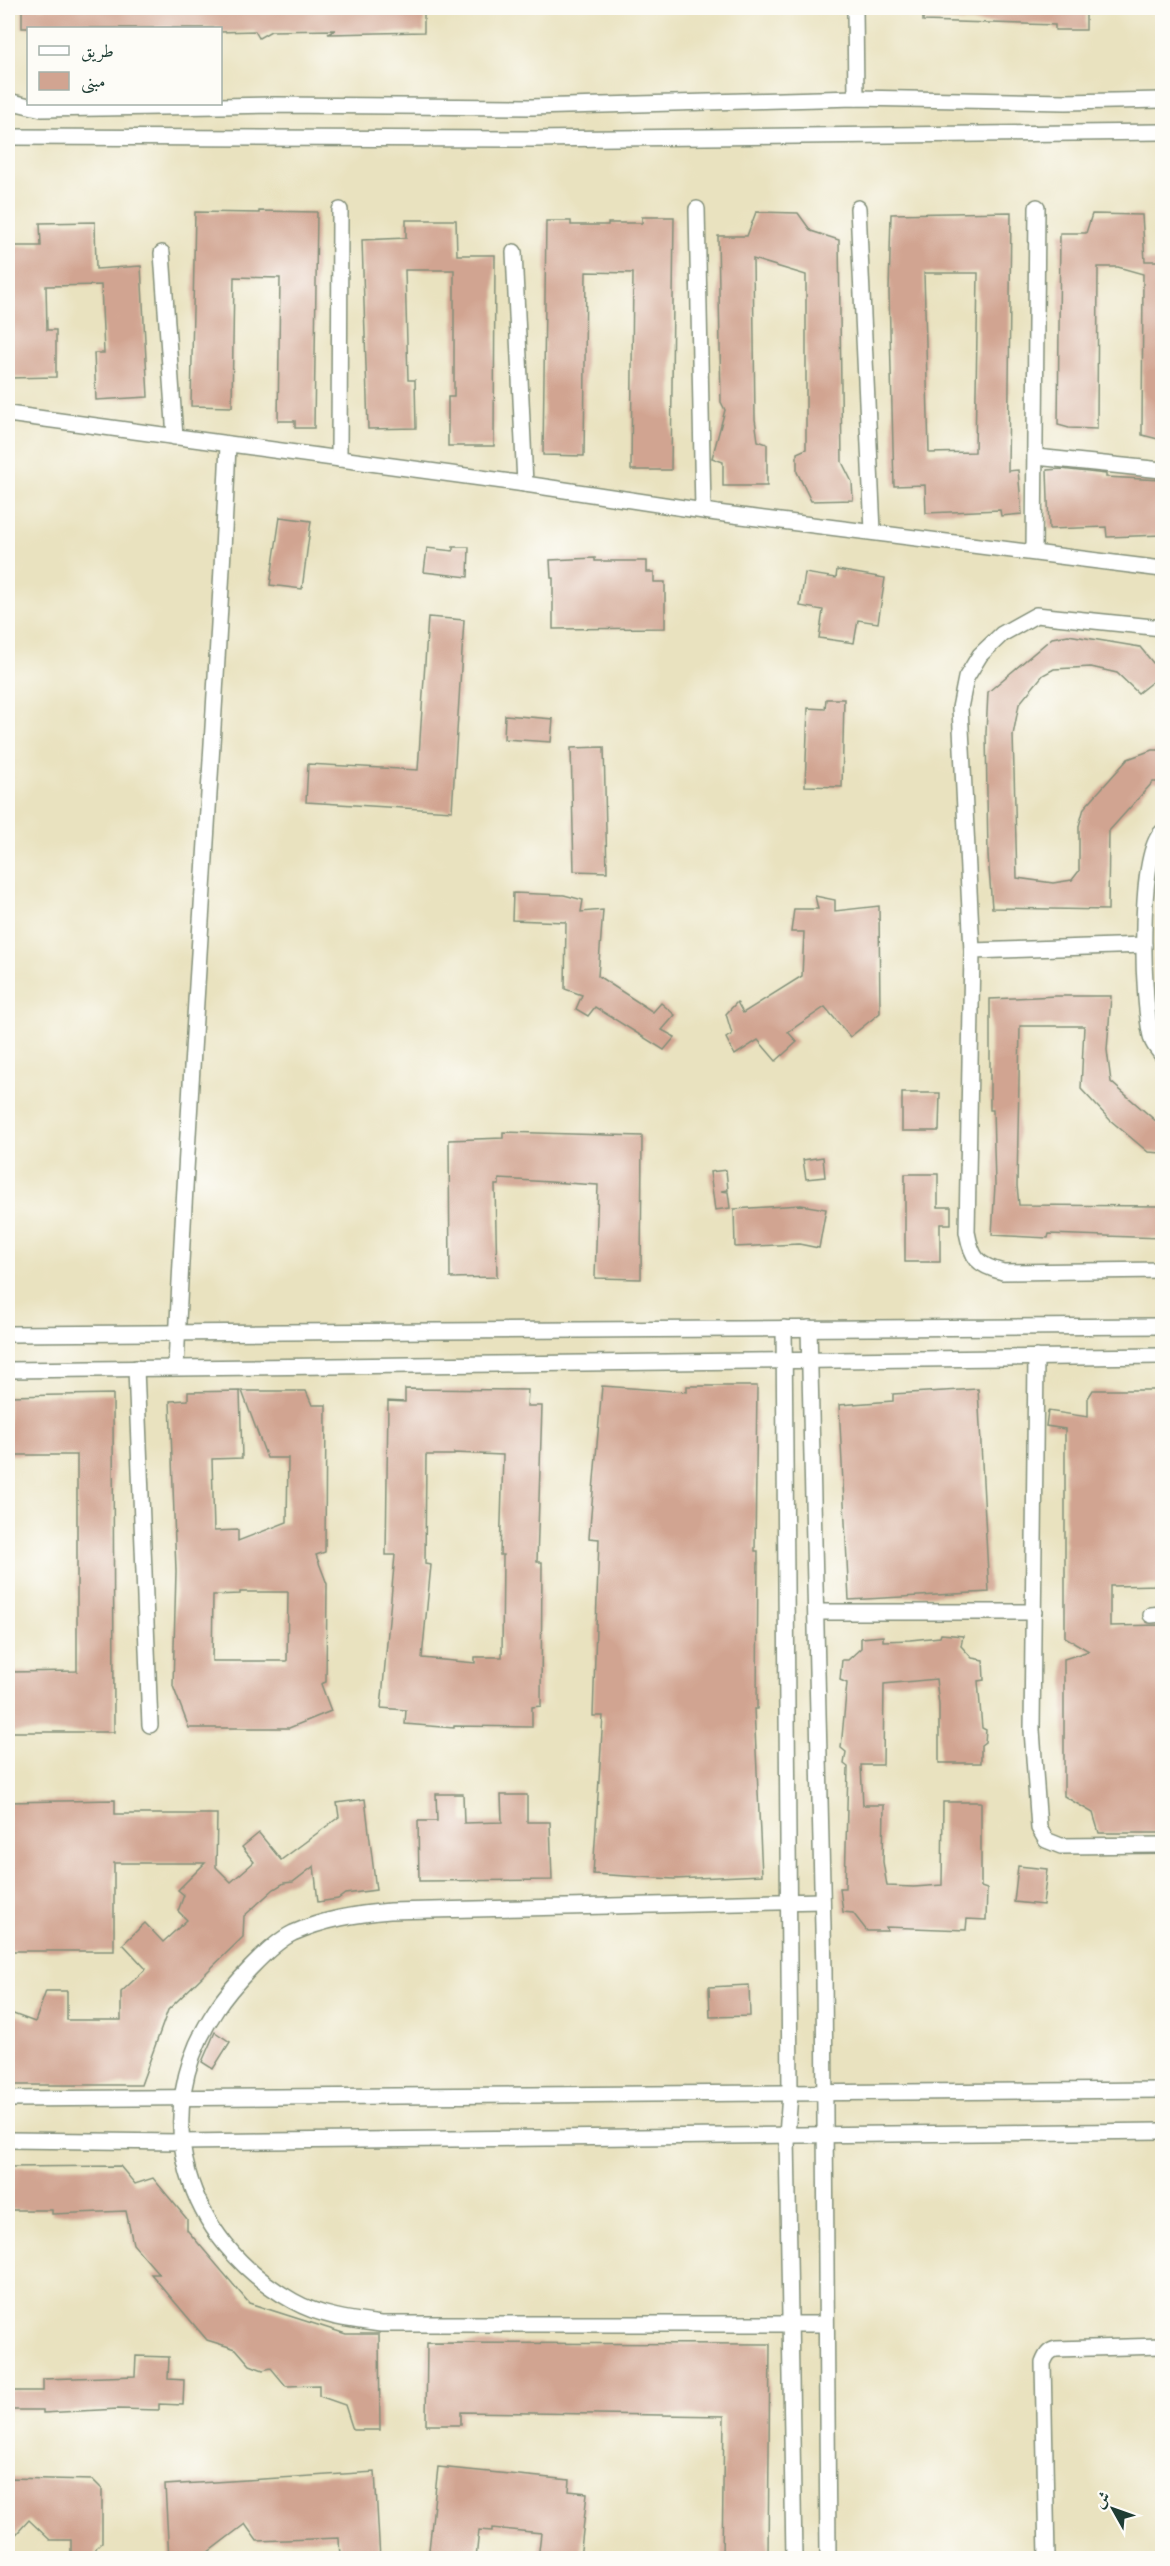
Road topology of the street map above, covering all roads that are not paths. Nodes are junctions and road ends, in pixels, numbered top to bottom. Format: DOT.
graph roads {
  1 [pos="855,8"];
  2 [pos="856,98"];
  3 [pos="1162,100"];
  4 [pos="8,101"];
  5 [pos="1162,132"];
  6 [pos="8,137"];
  7 [pos="1037,207"];
  8 [pos="858,208"];
  9 [pos="697,209"];
  10 [pos="340,210"];
  11 [pos="514,252"];
  12 [pos="162,253"];
  13 [pos="8,414"];
  14 [pos="175,437"];
  15 [pos="228,445"];
  16 [pos="1036,457"];
  17 [pos="339,459"];
  18 [pos="1162,470"];
  19 [pos="525,484"];
  20 [pos="703,510"];
  21 [pos="873,531"];
  22 [pos="1034,551"];
  23 [pos="1162,568"];
  24 [pos="1162,628"];
  25 [pos="1162,832"];
  26 [pos="1144,945"];
  27 [pos="972,951"];
  28 [pos="1162,1055"];
  29 [pos="1162,1270"];
  30 [pos="1162,1326"];
  31 [pos="784,1328"];
  32 [pos="809,1328"];
  33 [pos="177,1333"];
  34 [pos="8,1334"];
  35 [pos="1162,1356"];
  36 [pos="1036,1358"];
  37 [pos="784,1359"];
  38 [pos="811,1359"];
  39 [pos="176,1367"];
  40 [pos="136,1368"];
  41 [pos="8,1370"];
  42 [pos="817,1612"];
  43 [pos="1034,1612"];
  44 [pos="150,1725"];
  45 [pos="1162,1845"];
  46 [pos="822,1901"];
  47 [pos="789,1902"];
  48 [pos="1162,2090"];
  49 [pos="789,2093"];
  50 [pos="822,2093"];
  51 [pos="8,2099"];
  52 [pos="181,2099"];
  53 [pos="1162,2131"];
  54 [pos="823,2135"];
  55 [pos="787,2136"];
  56 [pos="8,2140"];
  57 [pos="180,2142"];
  58 [pos="791,2324"];
  59 [pos="825,2324"];
  60 [pos="1162,2346"];
  61 [pos="794,2559"];
  62 [pos="828,2559"];
  63 [pos="1047,2559"];
  1 -- 2 [label="street"];
  2 -- 3 [label="street"];
  2 -- 4 [label="street"];
  5 -- 6 [label="street"];
  7 -- 16 [label="street"];
  8 -- 21 [label="street"];
  9 -- 20 [label="street"];
  10 -- 17 [label="street"];
  11 -- 19 [label="street"];
  12 -- 14 [label="street"];
  13 -- 14 [label="street"];
  14 -- 15 [label="street"];
  15 -- 17 [label="street"];
  15 -- 33 [label="street"];
  16 -- 18 [label="street"];
  16 -- 22 [label="street"];
  17 -- 19 [label="street"];
  19 -- 20 [label="street"];
  20 -- 21 [label="street"];
  21 -- 22 [label="street"];
  22 -- 23 [label="street"];
  24 -- 27 [label="street"];
  25 -- 26 [label="street"];
  26 -- 27 [label="street"];
  26 -- 28 [label="street"];
  27 -- 29 [label="street"];
  30 -- 32 [label="street"];
  31 -- 32 [label="street"];
  31 -- 33 [label="street"];
  31 -- 37 [label="street"];
  32 -- 38 [label="street"];
  33 -- 34 [label="street"];
  33 -- 39 [label="street"];
  35 -- 36 [label="street"];
  36 -- 38 [label="street"];
  36 -- 43 [label="street"];
  37 -- 38 [label="street"];
  37 -- 39 [label="street"];
  37 -- 47 [label="street"];
  38 -- 42 [label="street"];
  39 -- 40 [label="street"];
  40 -- 41 [label="street"];
  40 -- 44 [label="street"];
  42 -- 43 [label="street"];
  42 -- 46 [label="street"];
  43 -- 45 [label="street"];
  46 -- 47 [label="street"];
  46 -- 50 [label="street"];
  47 -- 49 [label="street"];
  47 -- 52 [label="street"];
  48 -- 50 [label="street"];
  49 -- 50 [label="street"];
  49 -- 52 [label="street"];
  49 -- 55 [label="street"];
  50 -- 54 [label="street"];
  51 -- 52 [label="street"];
  52 -- 57 [label="street"];
  53 -- 54 [label="street"];
  54 -- 55 [label="street"];
  54 -- 59 [label="street"];
  55 -- 57 [label="street"];
  55 -- 58 [label="street"];
  56 -- 57 [label="street"];
  57 -- 58 [label="street"];
  58 -- 59 [label="street"];
  58 -- 61 [label="street"];
  59 -- 62 [label="street"];
  60 -- 63 [label="street"];
}
